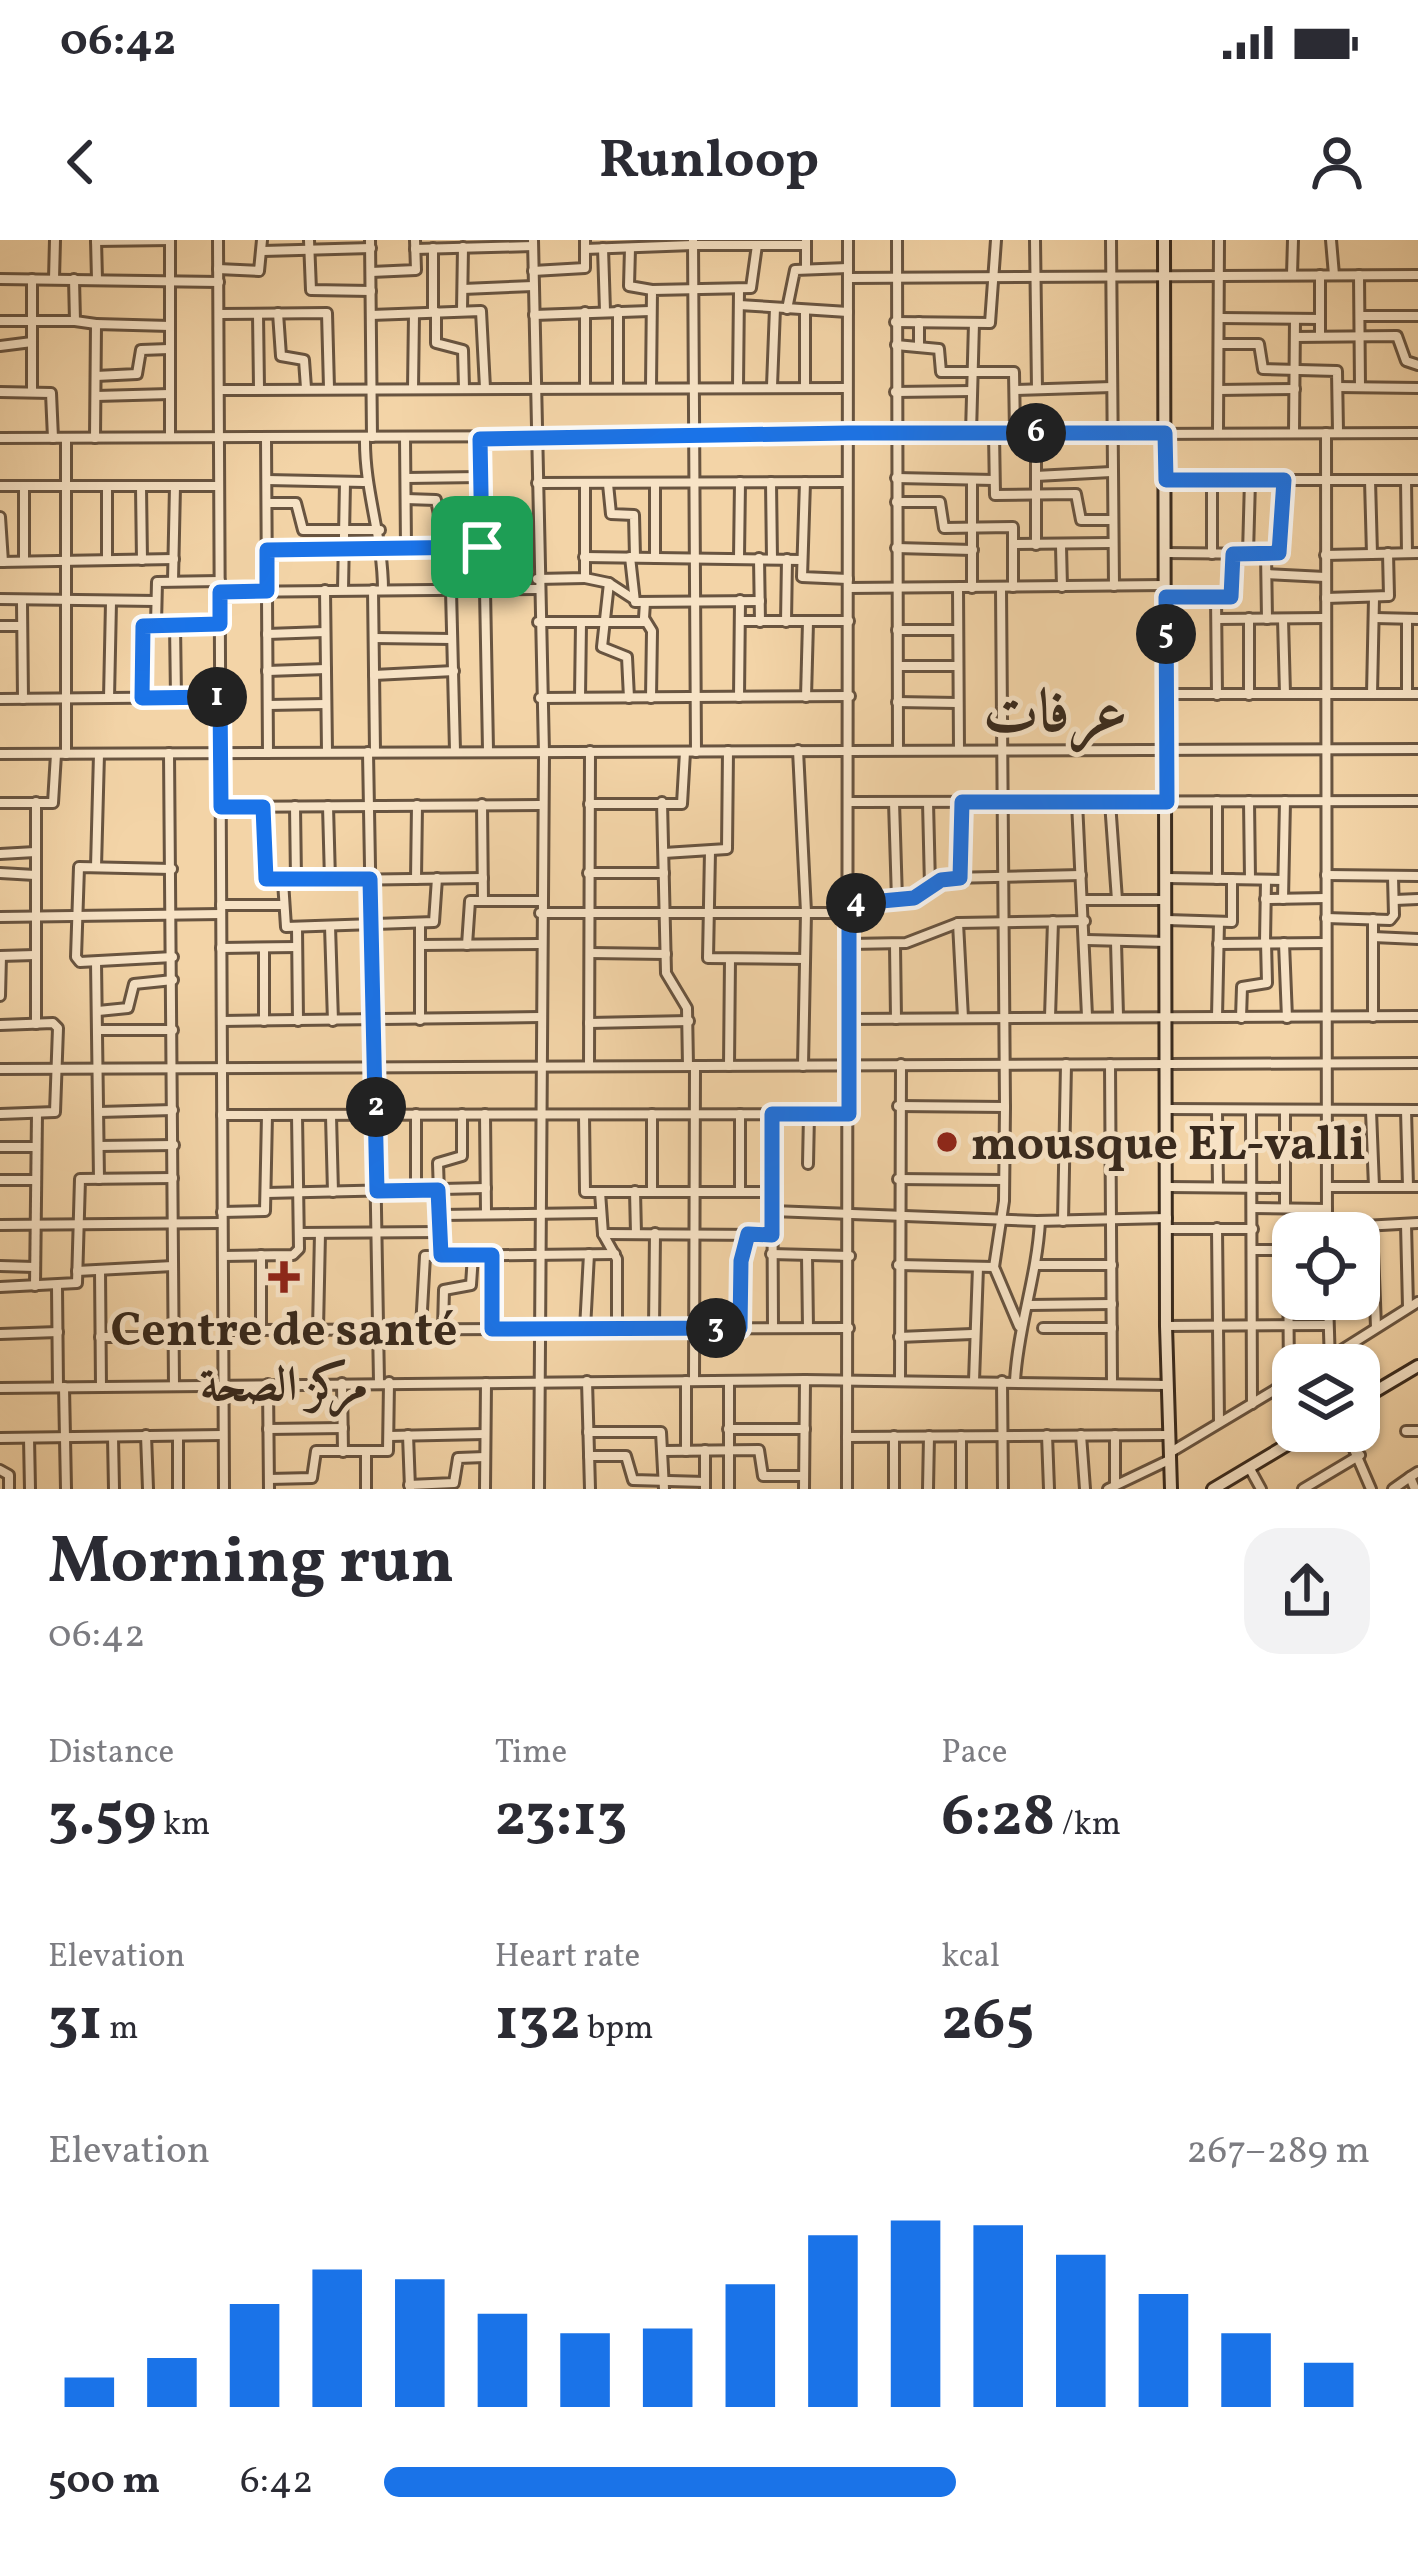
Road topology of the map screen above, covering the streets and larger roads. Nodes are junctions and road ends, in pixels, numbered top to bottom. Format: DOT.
graph roads {
  1 [pos="55,240"];
  2 [pos="96,240"];
  3 [pos="170,240"];
  4 [pos="218,240"];
  5 [pos="848,240"];
  6 [pos="897,240"];
  7 [pos="996,240"];
  8 [pos="1036,240"];
  9 [pos="1111,240"];
  10 [pos="1164,240"];
  11 [pos="1219,240"];
  12 [pos="1292,240"];
  13 [pos="1331,240"];
  14 [pos="806,242"];
  15 [pos="487,243"];
  16 [pos="532,243"];
  17 [pos="651,243"];
  18 [pos="693,243"];
  19 [pos="739,243"];
  20 [pos="772,243"];
  21 [pos="370,244"];
  22 [pos="415,244"];
  23 [pos="585,244"];
  24 [pos="618,244"];
  25 [pos="262,245"];
  26 [pos="309,245"];
  27 [pos="331,245"];
  28 [pos="466,245"];
  29 [pos="757,245"];
  30 [pos="433,248"];
  31 [pos="603,248"];
  32 [pos="630,248"];
  33 [pos="586,266"];
  34 [pos="604,266"];
  35 [pos="218,269"];
  36 [pos="806,269"];
  37 [pos="416,270"];
  38 [pos="433,270"];
  39 [pos="533,271"];
  40 [pos="371,272"];
  41 [pos="848,273"];
  42 [pos="1220,275"];
  43 [pos="1292,275"];
  44 [pos="1320,275"];
  45 [pos="1334,275"];
  46 [pos="1359,275"];
  47 [pos="1418,275"];
  48 [pos="996,276"];
  49 [pos="1035,276"];
  50 [pos="1112,276"];
  51 [pos="1165,276"];
  52 [pos="897,277"];
  53 [pos="0,279"];
  54 [pos="32,279"];
  55 [pos="54,279"];
  56 [pos="74,279"];
  57 [pos="98,279"];
  58 [pos="170,280"];
  59 [pos="218,282"];
  60 [pos="533,286"];
  61 [pos="463,289"];
  62 [pos="693,289"];
  63 [pos="652,290"];
  64 [pos="739,290"];
  65 [pos="315,291"];
  66 [pos="371,291"];
  67 [pos="739,305"];
  68 [pos="775,308"];
  69 [pos="787,309"];
  70 [pos="462,311"];
  71 [pos="604,311"];
  72 [pos="617,311"];
  73 [pos="650,311"];
  74 [pos="806,311"];
  75 [pos="314,312"];
  76 [pos="434,312"];
  77 [pos="585,312"];
  78 [pos="848,312"];
  79 [pos="278,313"];
  80 [pos="219,314"];
  81 [pos="258,314"];
  82 [pos="414,314"];
  83 [pos="371,315"];
  84 [pos="534,315"];
  85 [pos="1359,316"];
  86 [pos="1418,316"];
  87 [pos="1220,318"];
  88 [pos="1295,319"];
  89 [pos="1320,319"];
  90 [pos="0,321"];
  91 [pos="32,321"];
  92 [pos="75,321"];
  93 [pos="895,322"];
  94 [pos="919,322"];
  95 [pos="974,323"];
  96 [pos="96,324"];
  97 [pos="170,326"];
  98 [pos="1320,336"];
  99 [pos="1359,336"];
  100 [pos="1295,337"];
  101 [pos="32,342"];
  102 [pos="1220,344"];
  103 [pos="896,345"];
  104 [pos="0,346"];
  105 [pos="919,347"];
  106 [pos="169,349"];
  107 [pos="1418,365"];
  108 [pos="1294,370"];
  109 [pos="972,371"];
  110 [pos="96,376"];
  111 [pos="651,386"];
  112 [pos="694,386"];
  113 [pos="738,386"];
  114 [pos="772,386"];
  115 [pos="585,387"];
  116 [pos="618,387"];
  117 [pos="805,387"];
  118 [pos="1112,387"];
  119 [pos="1360,387"];
  120 [pos="259,388"];
  121 [pos="306,388"];
  122 [pos="329,388"];
  123 [pos="372,388"];
  124 [pos="413,388"];
  125 [pos="464,388"];
  126 [pos="485,388"];
  127 [pos="535,388"];
  128 [pos="848,388"];
  129 [pos="1294,388"];
  130 [pos="1338,388"];
  131 [pos="1418,388"];
  132 [pos="1037,389"];
  133 [pos="0,390"];
  134 [pos="219,390"];
  135 [pos="1015,390"];
  136 [pos="1219,390"];
  137 [pos="32,391"];
  138 [pos="972,391"];
  139 [pos="895,392"];
  140 [pos="170,394"];
  141 [pos="96,396"];
  142 [pos="1218,432"];
  143 [pos="1294,432"];
  144 [pos="1338,432"];
  145 [pos="848,433"];
  146 [pos="895,433"];
  147 [pos="971,433"];
  148 [pos="994,433"];
  149 [pos="1015,433"];
  150 [pos="1036,433"];
  151 [pos="1111,433"];
  152 [pos="1165,433"];
  153 [pos="1326,433"];
  154 [pos="1418,433"];
  155 [pos="170,436"];
  156 [pos="694,436"];
  157 [pos="219,437"];
  158 [pos="368,437"];
  159 [pos="405,437"];
  160 [pos="0,438"];
  161 [pos="53,438"];
  162 [pos="66,438"];
  163 [pos="95,438"];
  164 [pos="266,438"];
  165 [pos="480,439"];
  166 [pos="536,439"];
  167 [pos="1112,472"];
  168 [pos="481,476"];
  169 [pos="1036,476"];
  170 [pos="406,478"];
  171 [pos="896,478"];
  172 [pos="267,480"];
  173 [pos="972,480"];
  174 [pos="994,480"];
  175 [pos="1166,480"];
  176 [pos="1212,480"];
  177 [pos="1250,480"];
  178 [pos="1284,480"];
  179 [pos="1326,480"];
  180 [pos="1370,480"];
  181 [pos="1406,480"];
  182 [pos="1418,481"];
  183 [pos="345,482"];
  184 [pos="364,482"];
  185 [pos="694,482"];
  186 [pos="740,482"];
  187 [pos="771,482"];
  188 [pos="805,482"];
  189 [pos="847,482"];
  190 [pos="537,483"];
  191 [pos="655,483"];
  192 [pos="585,484"];
  193 [pos="608,484"];
  194 [pos="0,486"];
  195 [pos="175,486"];
  196 [pos="219,486"];
  197 [pos="24,487"];
  198 [pos="66,487"];
  199 [pos="107,487"];
  200 [pos="141,487"];
  201 [pos="1036,495"];
  202 [pos="406,499"];
  203 [pos="266,502"];
  204 [pos="896,502"];
  205 [pos="0,517"];
  206 [pos="1111,520"];
  207 [pos="481,525"];
  208 [pos="973,527"];
  209 [pos="342,530"];
  210 [pos="380,530"];
  211 [pos="1015,544"];
  212 [pos="1036,544"];
  213 [pos="1111,544"];
  214 [pos="1061,546"];
  215 [pos="482,547"];
  216 [pos="383,548"];
  217 [pos="406,548"];
  218 [pos="896,548"];
  219 [pos="342,549"];
  220 [pos="267,550"];
  221 [pos="973,550"];
  222 [pos="1166,553"];
  223 [pos="1388,553"];
  224 [pos="1413,553"];
  225 [pos="1212,554"];
  226 [pos="1233,554"];
  227 [pos="1248,554"];
  228 [pos="1266,554"];
  229 [pos="1372,554"];
  230 [pos="1325,555"];
  231 [pos="584,557"];
  232 [pos="632,557"];
  233 [pos="655,558"];
  234 [pos="694,558"];
  235 [pos="739,558"];
  236 [pos="759,559"];
  237 [pos="772,559"];
  238 [pos="787,559"];
  239 [pos="66,560"];
  240 [pos="107,560"];
  241 [pos="142,560"];
  242 [pos="174,560"];
  243 [pos="802,560"];
  244 [pos="24,561"];
  245 [pos="2,562"];
  246 [pos="1266,574"];
  247 [pos="1325,577"];
  248 [pos="585,578"];
  249 [pos="173,581"];
  250 [pos="609,583"];
  251 [pos="537,584"];
  252 [pos="848,584"];
  253 [pos="220,586"];
  254 [pos="1114,586"];
  255 [pos="897,587"];
  256 [pos="1000,587"];
  257 [pos="1013,587"];
  258 [pos="1062,587"];
  259 [pos="958,588"];
  260 [pos="972,588"];
  261 [pos="325,590"];
  262 [pos="343,590"];
  263 [pos="378,590"];
  264 [pos="451,590"];
  265 [pos="484,590"];
  266 [pos="267,591"];
  267 [pos="1166,591"];
  268 [pos="1216,597"];
  269 [pos="632,598"];
  270 [pos="1326,598"];
  271 [pos="1374,598"];
  272 [pos="0,599"];
  273 [pos="740,600"];
  274 [pos="156,601"];
  275 [pos="694,601"];
  276 [pos="760,601"];
  277 [pos="66,602"];
  278 [pos="111,602"];
  279 [pos="645,602"];
  280 [pos="22,603"];
  281 [pos="1249,618"];
  282 [pos="1325,618"];
  283 [pos="1375,618"];
  284 [pos="1217,619"];
  285 [pos="1267,619"];
  286 [pos="1283,619"];
  287 [pos="1407,619"];
  288 [pos="1418,619"];
  289 [pos="849,621"];
  290 [pos="538,622"];
  291 [pos="645,622"];
  292 [pos="740,622"];
  293 [pos="760,622"];
  294 [pos="786,622"];
  295 [pos="808,622"];
  296 [pos="581,623"];
  297 [pos="602,623"];
  298 [pos="156,624"];
  299 [pos="175,624"];
  300 [pos="220,624"];
  301 [pos="0,626"];
  302 [pos="22,626"];
  303 [pos="897,630"];
  304 [pos="957,630"];
  305 [pos="326,632"];
  306 [pos="267,634"];
  307 [pos="374,638"];
  308 [pos="452,639"];
  309 [pos="898,666"];
  310 [pos="958,666"];
  311 [pos="326,670"];
  312 [pos="267,671"];
  313 [pos="454,671"];
  314 [pos="374,675"];
  315 [pos="1167,694"];
  316 [pos="1249,694"];
  317 [pos="1285,694"];
  318 [pos="1325,694"];
  319 [pos="1372,694"];
  320 [pos="1413,694"];
  321 [pos="1217,695"];
  322 [pos="850,696"];
  323 [pos="220,697"];
  324 [pos="739,697"];
  325 [pos="806,697"];
  326 [pos="109,698"];
  327 [pos="142,698"];
  328 [pos="176,698"];
  329 [pos="540,698"];
  330 [pos="580,698"];
  331 [pos="629,698"];
  332 [pos="651,698"];
  333 [pos="695,698"];
  334 [pos="0,699"];
  335 [pos="23,699"];
  336 [pos="66,699"];
  337 [pos="897,702"];
  338 [pos="957,703"];
  339 [pos="326,704"];
  340 [pos="268,706"];
  341 [pos="1002,749"];
  342 [pos="1167,749"];
  343 [pos="1325,749"];
  344 [pos="1418,749"];
  345 [pos="488,750"];
  346 [pos="799,750"];
  347 [pos="850,750"];
  348 [pos="898,750"];
  349 [pos="959,750"];
  350 [pos="455,751"];
  351 [pos="728,751"];
  352 [pos="220,752"];
  353 [pos="327,752"];
  354 [pos="372,752"];
  355 [pos="590,752"];
  356 [pos="690,752"];
  357 [pos="169,753"];
  358 [pos="268,753"];
  359 [pos="544,753"];
  360 [pos="0,754"];
  361 [pos="61,754"];
  362 [pos="100,754"];
  363 [pos="1250,801"];
  364 [pos="1285,801"];
  365 [pos="1326,801"];
  366 [pos="1418,801"];
  367 [pos="36,802"];
  368 [pos="662,802"];
  369 [pos="850,802"];
  370 [pos="894,802"];
  371 [pos="928,802"];
  372 [pos="962,802"];
  373 [pos="1002,802"];
  374 [pos="1077,802"];
  375 [pos="1110,802"];
  376 [pos="1167,802"];
  377 [pos="1217,802"];
  378 [pos="0,803"];
  379 [pos="482,804"];
  380 [pos="590,804"];
  381 [pos="369,805"];
  382 [pos="416,805"];
  383 [pos="541,805"];
  384 [pos="296,806"];
  385 [pos="328,806"];
  386 [pos="221,807"];
  387 [pos="263,807"];
  388 [pos="710,850"];
  389 [pos="35,851"];
  390 [pos="664,853"];
  391 [pos="0,854"];
  392 [pos="96,867"];
  393 [pos="172,869"];
  394 [pos="0,873"];
  395 [pos="588,873"];
  396 [pos="664,873"];
  397 [pos="34,875"];
  398 [pos="1081,875"];
  399 [pos="1326,875"];
  400 [pos="1418,876"];
  401 [pos="1393,877"];
  402 [pos="437,878"];
  403 [pos="483,878"];
  404 [pos="960,878"];
  405 [pos="1003,878"];
  406 [pos="1167,878"];
  407 [pos="370,879"];
  408 [pos="416,879"];
  409 [pos="1216,879"];
  410 [pos="1232,879"];
  411 [pos="296,880"];
  412 [pos="330,880"];
  413 [pos="1250,880"];
  414 [pos="1266,880"];
  415 [pos="1283,880"];
  416 [pos="283,881"];
  417 [pos="930,888"];
  418 [pos="1326,898"];
  419 [pos="1265,899"];
  420 [pos="1283,899"];
  421 [pos="1418,899"];
  422 [pos="897,900"];
  423 [pos="1082,900"];
  424 [pos="1117,900"];
  425 [pos="1168,900"];
  426 [pos="1395,900"];
  427 [pos="483,901"];
  428 [pos="540,901"];
  429 [pos="283,905"];
  430 [pos="849,908"];
  431 [pos="221,910"];
  432 [pos="588,912"];
  433 [pos="806,912"];
  434 [pos="540,913"];
  435 [pos="663,913"];
  436 [pos="707,913"];
  437 [pos="173,915"];
  438 [pos="0,916"];
  439 [pos="34,916"];
  440 [pos="77,916"];
  441 [pos="1326,918"];
  442 [pos="1003,919"];
  443 [pos="1167,920"];
  444 [pos="1373,920"];
  445 [pos="1052,921"];
  446 [pos="1085,921"];
  447 [pos="1220,922"];
  448 [pos="420,923"];
  449 [pos="958,923"];
  450 [pos="371,924"];
  451 [pos="297,926"];
  452 [pos="330,926"];
  453 [pos="1373,937"];
  454 [pos="1418,939"];
  455 [pos="1087,940"];
  456 [pos="1116,942"];
  457 [pos="1168,942"];
  458 [pos="1266,942"];
  459 [pos="1285,943"];
  460 [pos="1326,943"];
  461 [pos="540,944"];
  462 [pos="849,944"];
  463 [pos="1218,944"];
  464 [pos="420,945"];
  465 [pos="467,945"];
  466 [pos="895,945"];
  467 [pos="297,947"];
  468 [pos="221,948"];
  469 [pos="264,948"];
  470 [pos="590,952"];
  471 [pos="666,954"];
  472 [pos="35,955"];
  473 [pos="0,956"];
  474 [pos="173,957"];
  475 [pos="730,958"];
  476 [pos="805,959"];
  477 [pos="96,962"];
  478 [pos="173,980"];
  479 [pos="0,996"];
  480 [pos="98,1011"];
  481 [pos="1087,1016"];
  482 [pos="1118,1016"];
  483 [pos="1167,1016"];
  484 [pos="1418,1016"];
  485 [pos="540,1017"];
  486 [pos="1004,1017"];
  487 [pos="1050,1017"];
  488 [pos="1372,1017"];
  489 [pos="963,1018"];
  490 [pos="1217,1018"];
  491 [pos="1241,1018"];
  492 [pos="1286,1018"];
  493 [pos="1326,1018"];
  494 [pos="848,1019"];
  495 [pos="896,1019"];
  496 [pos="420,1020"];
  497 [pos="222,1021"];
  498 [pos="264,1021"];
  499 [pos="298,1021"];
  500 [pos="333,1021"];
  501 [pos="374,1021"];
  502 [pos="689,1021"];
  503 [pos="589,1023"];
  504 [pos="36,1024"];
  505 [pos="0,1025"];
  506 [pos="98,1030"];
  507 [pos="173,1030"];
  508 [pos="1326,1063"];
  509 [pos="1418,1063"];
  510 [pos="901,1064"];
  511 [pos="1066,1064"];
  512 [pos="1110,1064"];
  513 [pos="1167,1064"];
  514 [pos="848,1065"];
  515 [pos="1004,1065"];
  516 [pos="589,1066"];
  517 [pos="692,1066"];
  518 [pos="729,1066"];
  519 [pos="803,1066"];
  520 [pos="539,1067"];
  521 [pos="376,1068"];
  522 [pos="0,1069"];
  523 [pos="99,1069"];
  524 [pos="173,1069"];
  525 [pos="222,1069"];
  526 [pos="56,1070"];
  527 [pos="898,1106"];
  528 [pos="1005,1107"];
  529 [pos="1167,1109"];
  530 [pos="173,1110"];
  531 [pos="1406,1110"];
  532 [pos="1418,1110"];
  533 [pos="1371,1111"];
  534 [pos="99,1112"];
  535 [pos="1217,1112"];
  536 [pos="1251,1112"];
  537 [pos="1285,1112"];
  538 [pos="1327,1112"];
  539 [pos="416,1113"];
  540 [pos="0,1114"];
  541 [pos="37,1114"];
  542 [pos="462,1114"];
  543 [pos="485,1114"];
  544 [pos="539,1114"];
  545 [pos="652,1114"];
  546 [pos="695,1114"];
  547 [pos="740,1114"];
  548 [pos="772,1114"];
  549 [pos="809,1114"];
  550 [pos="849,1114"];
  551 [pos="222,1115"];
  552 [pos="267,1115"];
  553 [pos="297,1115"];
  554 [pos="331,1115"];
  555 [pos="376,1115"];
  556 [pos="584,1115"];
  557 [pos="174,1145"];
  558 [pos="99,1146"];
  559 [pos="0,1147"];
  560 [pos="36,1147"];
  561 [pos="808,1164"];
  562 [pos="173,1178"];
  563 [pos="99,1179"];
  564 [pos="898,1179"];
  565 [pos="0,1180"];
  566 [pos="36,1180"];
  567 [pos="1004,1180"];
  568 [pos="1168,1186"];
  569 [pos="1218,1186"];
  570 [pos="1413,1186"];
  571 [pos="1252,1187"];
  572 [pos="1327,1187"];
  573 [pos="1374,1187"];
  574 [pos="486,1188"];
  575 [pos="1285,1188"];
  576 [pos="416,1190"];
  577 [pos="438,1190"];
  578 [pos="377,1191"];
  579 [pos="635,1191"];
  580 [pos="652,1191"];
  581 [pos="695,1191"];
  582 [pos="266,1192"];
  583 [pos="299,1192"];
  584 [pos="333,1192"];
  585 [pos="600,1192"];
  586 [pos="740,1192"];
  587 [pos="773,1192"];
  588 [pos="1252,1208"];
  589 [pos="1285,1208"];
  590 [pos="1327,1209"];
  591 [pos="772,1211"];
  592 [pos="539,1213"];
  593 [pos="601,1213"];
  594 [pos="851,1213"];
  595 [pos="486,1214"];
  596 [pos="440,1215"];
  597 [pos="222,1218"];
  598 [pos="898,1219"];
  599 [pos="998,1220"];
  600 [pos="1111,1220"];
  601 [pos="1040,1221"];
  602 [pos="1063,1221"];
  603 [pos="78,1223"];
  604 [pos="173,1223"];
  605 [pos="1418,1223"];
  606 [pos="1168,1224"];
  607 [pos="1406,1224"];
  608 [pos="0,1225"];
  609 [pos="36,1225"];
  610 [pos="1380,1226"];
  611 [pos="1217,1228"];
  612 [pos="1252,1229"];
  613 [pos="377,1232"];
  614 [pos="440,1232"];
  615 [pos="695,1232"];
  616 [pos="299,1233"];
  617 [pos="320,1233"];
  618 [pos="655,1233"];
  619 [pos="603,1234"];
  620 [pos="636,1234"];
  621 [pos="748,1234"];
  622 [pos="772,1235"];
  623 [pos="1252,1250"];
  624 [pos="1272,1250"];
  625 [pos="589,1254"];
  626 [pos="615,1254"];
  627 [pos="771,1254"];
  628 [pos="441,1255"];
  629 [pos="473,1255"];
  630 [pos="492,1255"];
  631 [pos="538,1255"];
  632 [pos="807,1255"];
  633 [pos="223,1256"];
  634 [pos="261,1256"];
  635 [pos="850,1256"];
  636 [pos="898,1265"];
  637 [pos="1037,1265"];
  638 [pos="1112,1265"];
  639 [pos="0,1266"];
  640 [pos="173,1266"];
  641 [pos="35,1267"];
  642 [pos="978,1267"];
  643 [pos="100,1270"];
  644 [pos="77,1271"];
  645 [pos="994,1272"];
  646 [pos="35,1286"];
  647 [pos="0,1287"];
  648 [pos="57,1287"];
  649 [pos="974,1291"];
  650 [pos="1418,1302"];
  651 [pos="1112,1304"];
  652 [pos="1029,1305"];
  653 [pos="1408,1309"];
  654 [pos="1287,1320"];
  655 [pos="1328,1320"];
  656 [pos="1376,1320"];
  657 [pos="1252,1325"];
  658 [pos="1287,1325"];
  659 [pos="1328,1325"];
  660 [pos="1019,1326"];
  661 [pos="1166,1326"];
  662 [pos="1218,1326"];
  663 [pos="421,1328"];
  664 [pos="443,1328"];
  665 [pos="694,1328"];
  666 [pos="740,1328"];
  667 [pos="772,1328"];
  668 [pos="808,1328"];
  669 [pos="849,1328"];
  670 [pos="1043,1328"];
  671 [pos="1112,1328"];
  672 [pos="492,1329"];
  673 [pos="539,1329"];
  674 [pos="585,1329"];
  675 [pos="617,1329"];
  676 [pos="654,1329"];
  677 [pos="1376,1329"];
  678 [pos="223,1330"];
  679 [pos="262,1330"];
  680 [pos="318,1330"];
  681 [pos="378,1330"];
  682 [pos="58,1333"];
  683 [pos="0,1334"];
  684 [pos="972,1334"];
  685 [pos="100,1336"];
  686 [pos="174,1337"];
  687 [pos="899,1337"];
  688 [pos="1288,1344"];
  689 [pos="1329,1344"];
  690 [pos="1355,1344"];
  691 [pos="1418,1366"];
  692 [pos="587,1381"];
  693 [pos="690,1381"];
  694 [pos="729,1381"];
  695 [pos="805,1381"];
  696 [pos="848,1381"];
  697 [pos="900,1381"];
  698 [pos="974,1381"];
  699 [pos="1002,1381"];
  700 [pos="1015,1381"];
  701 [pos="384,1382"];
  702 [pos="539,1382"];
  703 [pos="342,1383"];
  704 [pos="486,1383"];
  705 [pos="1112,1383"];
  706 [pos="268,1384"];
  707 [pos="223,1385"];
  708 [pos="1169,1385"];
  709 [pos="174,1386"];
  710 [pos="100,1387"];
  711 [pos="0,1388"];
  712 [pos="61,1388"];
  713 [pos="1380,1389"];
  714 [pos="1272,1392"];
  715 [pos="1252,1404"];
  716 [pos="1219,1422"];
  717 [pos="268,1429"];
  718 [pos="343,1429"];
  719 [pos="728,1429"];
  720 [pos="805,1430"];
  721 [pos="1418,1431"];
  722 [pos="588,1432"];
  723 [pos="1406,1432"];
  724 [pos="485,1434"];
  725 [pos="146,1435"];
  726 [pos="223,1435"];
  727 [pos="1003,1435"];
  728 [pos="1047,1435"];
  729 [pos="1082,1435"];
  730 [pos="1115,1435"];
  731 [pos="1170,1435"];
  732 [pos="178,1436"];
  733 [pos="389,1436"];
  734 [pos="408,1436"];
  735 [pos="894,1436"];
  736 [pos="929,1436"];
  737 [pos="961,1436"];
  738 [pos="65,1437"];
  739 [pos="113,1437"];
  740 [pos="847,1437"];
  741 [pos="0,1438"];
  742 [pos="29,1438"];
  743 [pos="705,1450"];
  744 [pos="728,1450"];
  745 [pos="664,1451"];
  746 [pos="686,1451"];
  747 [pos="343,1452"];
  748 [pos="366,1452"];
  749 [pos="1276,1452"];
  750 [pos="1358,1452"];
  751 [pos="1360,1455"];
  752 [pos="589,1456"];
  753 [pos="1171,1456"];
  754 [pos="485,1457"];
  755 [pos="1250,1468"];
  756 [pos="0,1470"];
  757 [pos="1414,1475"];
  758 [pos="804,1476"];
  759 [pos="269,1484"];
  760 [pos="664,1486"];
  761 [pos="705,1486"];
  762 [pos="410,1487"];
  763 [pos="1111,1487"];
  764 [pos="9,1489"];
  765 [pos="30,1489"];
  766 [pos="66,1489"];
  767 [pos="113,1489"];
  768 [pos="148,1489"];
  769 [pos="178,1489"];
  770 [pos="224,1489"];
  771 [pos="366,1489"];
  772 [pos="485,1489"];
  773 [pos="539,1489"];
  774 [pos="590,1489"];
  775 [pos="729,1489"];
  776 [pos="804,1489"];
  777 [pos="847,1489"];
  778 [pos="894,1489"];
  779 [pos="928,1489"];
  780 [pos="961,1489"];
  781 [pos="1004,1489"];
  782 [pos="1049,1489"];
  783 [pos="1085,1489"];
  784 [pos="1171,1489"];
  785 [pos="1213,1489"];
  786 [pos="1262,1489"];
  787 [pos="1303,1489"];
  788 [pos="1371,1489"];
  789 [pos="1393,1489"];
  790 [pos="1415,1489"];
  1 -- 55 [label="street"];
  2 -- 3 [label="street"];
  2 -- 57 [label="street"];
  3 -- 58 [label="street"];
  4 -- 35 [label="street"];
  5 -- 41 [label="street"];
  6 -- 52 [label="street"];
  7 -- 48 [label="street"];
  8 -- 49 [label="street"];
  9 -- 50 [label="street"];
  10 -- 51 [label="street"];
  11 -- 42 [label="street"];
  12 -- 43 [label="street"];
  13 -- 45 [label="street"];
  14 -- 20 [label="street"];
  14 -- 36 [label="street"];
  15 -- 16 [label="street"];
  15 -- 28 [label="street"];
  16 -- 39 [label="street"];
  17 -- 18 [label="street"];
  17 -- 32 [label="street"];
  18 -- 19 [label="street"];
  18 -- 62 [label="street"];
  19 -- 29 [label="street"];
  20 -- 29 [label="street"];
  21 -- 27 [label="street"];
  21 -- 40 [label="street"];
  22 -- 30 [label="street"];
  22 -- 37 [label="street"];
  23 -- 31 [label="street"];
  23 -- 33 [label="street"];
  24 -- 31 [label="street"];
  24 -- 32 [label="street"];
  25 -- 26 [label="street"];
  25 -- 35 [label="street"];
  26 -- 27 [label="street"];
  26 -- 65 [label="street"];
  28 -- 30 [label="street"];
  28 -- 61 [label="street"];
  29 -- 64 [label="street"];
  30 -- 38 [label="street"];
  31 -- 34 [label="street"];
  32 -- 63 [label="street"];
  33 -- 34 [label="street"];
  33 -- 39 [label="street"];
  34 -- 71 [label="street"];
  35 -- 59 [label="street"];
  36 -- 41 [label="street"];
  36 -- 69 [label="street"];
  37 -- 38 [label="street"];
  37 -- 40 [label="street"];
  38 -- 76 [label="street"];
  39 -- 60 [label="street"];
  40 -- 66 [label="street"];
  41 -- 52 [label="street"];
  41 -- 78 [label="street"];
  42 -- 43 [label="street"];
  42 -- 51 [label="street"];
  42 -- 87 [label="street"];
  43 -- 44 [label="street"];
  44 -- 45 [label="street"];
  44 -- 89 [label="street"];
  45 -- 46 [label="street"];
  46 -- 47 [label="street"];
  46 -- 85 [label="street"];
  48 -- 49 [label="street"];
  48 -- 52 [label="street"];
  48 -- 95 [label="street"];
  49 -- 50 [label="street"];
  49 -- 132 [label="street"];
  50 -- 51 [label="street"];
  50 -- 118 [label="street"];
  51 -- 152 [label="street"];
  52 -- 93 [label="street"];
  53 -- 54 [label="street"];
  54 -- 55 [label="street"];
  54 -- 91 [label="street"];
  55 -- 56 [label="street"];
  56 -- 57 [label="street"];
  56 -- 92 [label="street"];
  57 -- 58 [label="street"];
  58 -- 59 [label="street"];
  58 -- 97 [label="street"];
  59 -- 80 [label="street"];
  60 -- 61 [label="street"];
  60 -- 84 [label="street"];
  61 -- 70 [label="street"];
  62 -- 63 [label="street"];
  62 -- 64 [label="street"];
  62 -- 112 [label="street"];
  63 -- 73 [label="street"];
  64 -- 67 [label="street"];
  65 -- 66 [label="street"];
  65 -- 75 [label="street"];
  66 -- 83 [label="street"];
  67 -- 68 [label="street"];
  67 -- 113 [label="street"];
  68 -- 69 [label="street"];
  68 -- 114 [label="street"];
  69 -- 74 [label="street"];
  70 -- 76 [label="street"];
  70 -- 126 [label="street"];
  71 -- 72 [label="street"];
  71 -- 77 [label="street"];
  72 -- 73 [label="street"];
  72 -- 116 [label="street"];
  73 -- 111 [label="street"];
  74 -- 78 [label="street"];
  74 -- 117 [label="street"];
  75 -- 79 [label="street"];
  75 -- 122 [label="street"];
  76 -- 82 [label="street"];
  76 -- 125 [label="street"];
  77 -- 84 [label="street"];
  77 -- 115 [label="street"];
  78 -- 128 [label="street"];
  79 -- 81 [label="street"];
  79 -- 121 [label="street"];
  80 -- 81 [label="street"];
  80 -- 134 [label="street"];
  81 -- 120 [label="street"];
  82 -- 83 [label="street"];
  82 -- 124 [label="street"];
  83 -- 123 [label="street"];
  84 -- 127 [label="street"];
  85 -- 86 [label="street"];
  85 -- 99 [label="street"];
  87 -- 88 [label="street"];
  87 -- 102 [label="street"];
  88 -- 89 [label="street"];
  88 -- 100 [label="street"];
  89 -- 98 [label="street"];
  90 -- 91 [label="street"];
  91 -- 92 [label="street"];
  91 -- 101 [label="street"];
  92 -- 96 [label="street"];
  93 -- 94 [label="street"];
  93 -- 103 [label="street"];
  94 -- 95 [label="street"];
  94 -- 105 [label="street"];
  95 -- 109 [label="street"];
  96 -- 97 [label="street"];
  96 -- 110 [label="street"];
  97 -- 106 [label="street"];
  98 -- 99 [label="street"];
  98 -- 100 [label="street"];
  99 -- 107 [label="street"];
  99 -- 119 [label="street"];
  100 -- 108 [label="street"];
  101 -- 104 [label="street"];
  101 -- 137 [label="street"];
  102 -- 108 [label="street"];
  102 -- 136 [label="street"];
  103 -- 105 [label="street"];
  103 -- 139 [label="street"];
  105 -- 109 [label="street"];
  106 -- 110 [label="street"];
  106 -- 140 [label="street"];
  108 -- 129 [label="street"];
  108 -- 130 [label="street"];
  109 -- 135 [label="street"];
  109 -- 138 [label="street"];
  110 -- 141 [label="street"];
  111 -- 112 [label="street"];
  111 -- 116 [label="street"];
  112 -- 113 [label="street"];
  112 -- 156 [label="street"];
  113 -- 114 [label="street"];
  114 -- 117 [label="street"];
  115 -- 116 [label="street"];
  115 -- 127 [label="street"];
  117 -- 128 [label="street"];
  118 -- 132 [label="street"];
  118 -- 151 [label="street"];
  119 -- 130 [label="street"];
  119 -- 131 [label="street"];
  120 -- 121 [label="street"];
  120 -- 134 [label="street"];
  121 -- 122 [label="street"];
  122 -- 123 [label="street"];
  123 -- 124 [label="street"];
  123 -- 158 [label="street"];
  124 -- 125 [label="street"];
  125 -- 126 [label="street"];
  126 -- 127 [label="street"];
  127 -- 166 [label="street"];
  128 -- 145 [label="street"];
  129 -- 136 [label="street"];
  129 -- 143 [label="street"];
  130 -- 144 [label="street"];
  132 -- 135 [label="street"];
  133 -- 137 [label="street"];
  134 -- 157 [label="street"];
  135 -- 149 [label="street"];
  136 -- 142 [label="street"];
  137 -- 161 [label="street"];
  138 -- 139 [label="street"];
  138 -- 147 [label="street"];
  139 -- 146 [label="street"];
  140 -- 141 [label="street"];
  140 -- 155 [label="street"];
  141 -- 163 [label="street"];
  142 -- 143 [label="street"];
  142 -- 152 [label="street"];
  143 -- 153 [label="street"];
  144 -- 153 [label="street"];
  144 -- 154 [label="street"];
  145 -- 146 [label="street"];
  145 -- 156 [label="street"];
  145 -- 189 [label="street"];
  146 -- 147 [label="street"];
  146 -- 171 [label="street"];
  147 -- 148 [label="street"];
  148 -- 149 [label="street"];
  148 -- 174 [label="street"];
  149 -- 150 [label="street"];
  150 -- 151 [label="street"];
  150 -- 169 [label="street"];
  151 -- 152 [label="street"];
  151 -- 167 [label="street"];
  152 -- 175 [label="street"];
  153 -- 179 [label="street"];
  155 -- 157 [label="street"];
  155 -- 163 [label="street"];
  156 -- 166 [label="street"];
  156 -- 185 [label="street"];
  157 -- 164 [label="street"];
  157 -- 196 [label="street"];
  158 -- 159 [label="street"];
  158 -- 164 [label="street"];
  158 -- 184 [label="street"];
  159 -- 165 [label="street"];
  159 -- 170 [label="street"];
  160 -- 161 [label="street"];
  161 -- 162 [label="street"];
  162 -- 163 [label="street"];
  162 -- 198 [label="street"];
  164 -- 172 [label="street"];
  165 -- 166 [label="street"];
  165 -- 168 [label="street"];
  166 -- 190 [label="street"];
  167 -- 169 [label="street"];
  167 -- 206 [label="street"];
  168 -- 170 [label="street"];
  168 -- 207 [label="street"];
  169 -- 201 [label="street"];
  170 -- 202 [label="street"];
  171 -- 173 [label="street"];
  171 -- 204 [label="street"];
  172 -- 183 [label="street"];
  172 -- 203 [label="street"];
  173 -- 174 [label="street"];
  173 -- 208 [label="street"];
  174 -- 201 [label="street"];
  175 -- 176 [label="street"];
  175 -- 222 [label="street"];
  176 -- 177 [label="street"];
  176 -- 225 [label="street"];
  177 -- 178 [label="street"];
  177 -- 227 [label="street"];
  178 -- 179 [label="street"];
  178 -- 228 [label="street"];
  179 -- 180 [label="street"];
  179 -- 230 [label="street"];
  180 -- 181 [label="street"];
  180 -- 229 [label="street"];
  181 -- 182 [label="street"];
  181 -- 224 [label="street"];
  183 -- 184 [label="street"];
  183 -- 209 [label="street"];
  184 -- 210 [label="street"];
  185 -- 186 [label="street"];
  185 -- 191 [label="street"];
  185 -- 234 [label="street"];
  186 -- 187 [label="street"];
  186 -- 235 [label="street"];
  187 -- 188 [label="street"];
  187 -- 237 [label="street"];
  188 -- 189 [label="street"];
  188 -- 243 [label="street"];
  189 -- 252 [label="street"];
  190 -- 192 [label="street"];
  190 -- 251 [label="street"];
  191 -- 193 [label="street"];
  191 -- 233 [label="street"];
  192 -- 193 [label="street"];
  192 -- 231 [label="street"];
  193 -- 232 [label="street"];
  194 -- 197 [label="street"];
  195 -- 196 [label="street"];
  195 -- 200 [label="street"];
  195 -- 242 [label="street"];
  196 -- 253 [label="street"];
  197 -- 198 [label="street"];
  197 -- 244 [label="street"];
  198 -- 199 [label="street"];
  198 -- 239 [label="street"];
  199 -- 200 [label="street"];
  199 -- 240 [label="street"];
  200 -- 241 [label="street"];
  201 -- 206 [label="street"];
  201 -- 212 [label="street"];
  202 -- 207 [label="street"];
  202 -- 217 [label="street"];
  203 -- 209 [label="street"];
  203 -- 220 [label="street"];
  204 -- 208 [label="street"];
  204 -- 218 [label="street"];
  205 -- 245 [label="street"];
  206 -- 213 [label="street"];
  207 -- 215 [label="street"];
  208 -- 211 [label="street"];
  208 -- 221 [label="street"];
  209 -- 210 [label="street"];
  209 -- 219 [label="street"];
  210 -- 216 [label="street"];
  211 -- 212 [label="street"];
  211 -- 257 [label="street"];
  212 -- 214 [label="street"];
  213 -- 214 [label="street"];
  213 -- 254 [label="street"];
  214 -- 258 [label="street"];
  215 -- 217 [label="street"];
  215 -- 265 [label="street"];
  216 -- 217 [label="street"];
  216 -- 219 [label="street"];
  216 -- 263 [label="street"];
  218 -- 221 [label="street"];
  218 -- 255 [label="street"];
  219 -- 220 [label="street"];
  219 -- 262 [label="street"];
  220 -- 266 [label="street"];
  221 -- 260 [label="street"];
  222 -- 225 [label="street"];
  222 -- 267 [label="street"];
  223 -- 224 [label="street"];
  223 -- 229 [label="street"];
  223 -- 271 [label="street"];
  225 -- 226 [label="street"];
  226 -- 227 [label="street"];
  226 -- 268 [label="street"];
  227 -- 228 [label="street"];
  228 -- 246 [label="street"];
  229 -- 230 [label="street"];
  230 -- 247 [label="street"];
  231 -- 232 [label="street"];
  231 -- 248 [label="street"];
  232 -- 233 [label="street"];
  232 -- 269 [label="street"];
  233 -- 234 [label="street"];
  234 -- 235 [label="street"];
  234 -- 275 [label="street"];
  235 -- 236 [label="street"];
  236 -- 237 [label="street"];
  236 -- 276 [label="street"];
  237 -- 238 [label="street"];
  238 -- 243 [label="street"];
  238 -- 294 [label="street"];
  239 -- 240 [label="street"];
  239 -- 244 [label="street"];
  239 -- 277 [label="street"];
  240 -- 241 [label="street"];
  241 -- 242 [label="street"];
  242 -- 249 [label="street"];
  243 -- 252 [label="street"];
  244 -- 245 [label="street"];
  246 -- 247 [label="street"];
  246 -- 285 [label="street"];
  247 -- 270 [label="street"];
  248 -- 250 [label="street"];
  248 -- 251 [label="street"];
  249 -- 253 [label="street"];
  249 -- 274 [label="street"];
  250 -- 269 [label="street"];
  250 -- 297 [label="street"];
  251 -- 265 [label="street"];
  251 -- 290 [label="street"];
  252 -- 255 [label="street"];
  252 -- 289 [label="street"];
  253 -- 266 [label="street"];
  253 -- 300 [label="street"];
  254 -- 258 [label="street"];
  254 -- 267 [label="street"];
  255 -- 259 [label="street"];
  255 -- 303 [label="street"];
  256 -- 257 [label="street"];
  256 -- 260 [label="street"];
  256 -- 341 [label="street"];
  257 -- 258 [label="street"];
  259 -- 260 [label="street"];
  259 -- 304 [label="street"];
  261 -- 262 [label="street"];
  261 -- 266 [label="street"];
  261 -- 305 [label="street"];
  262 -- 263 [label="street"];
  263 -- 264 [label="street"];
  263 -- 307 [label="street"];
  264 -- 265 [label="street"];
  264 -- 308 [label="street"];
  265 -- 345 [label="street"];
  266 -- 306 [label="street"];
  267 -- 268 [label="street"];
  267 -- 315 [label="street"];
  268 -- 284 [label="street"];
  269 -- 279 [label="street"];
  270 -- 271 [label="street"];
  270 -- 282 [label="street"];
  271 -- 283 [label="street"];
  272 -- 280 [label="street"];
  273 -- 275 [label="street"];
  273 -- 276 [label="street"];
  273 -- 292 [label="street"];
  274 -- 278 [label="street"];
  274 -- 298 [label="street"];
  275 -- 279 [label="street"];
  275 -- 333 [label="street"];
  276 -- 293 [label="street"];
  277 -- 278 [label="street"];
  277 -- 280 [label="street"];
  277 -- 336 [label="street"];
  278 -- 326 [label="street"];
  279 -- 291 [label="street"];
  280 -- 302 [label="street"];
  281 -- 284 [label="street"];
  281 -- 285 [label="street"];
  281 -- 316 [label="street"];
  282 -- 286 [label="street"];
  282 -- 318 [label="street"];
  283 -- 287 [label="street"];
  283 -- 319 [label="street"];
  284 -- 321 [label="street"];
  285 -- 286 [label="street"];
  286 -- 317 [label="street"];
  287 -- 288 [label="street"];
  287 -- 320 [label="street"];
  289 -- 295 [label="street"];
  289 -- 322 [label="street"];
  290 -- 296 [label="street"];
  290 -- 329 [label="street"];
  291 -- 297 [label="street"];
  291 -- 332 [label="street"];
  292 -- 293 [label="street"];
  292 -- 324 [label="street"];
  293 -- 294 [label="street"];
  294 -- 295 [label="street"];
  295 -- 325 [label="street"];
  296 -- 297 [label="street"];
  296 -- 330 [label="street"];
  297 -- 331 [label="street"];
  298 -- 299 [label="street"];
  298 -- 327 [label="street"];
  299 -- 300 [label="street"];
  299 -- 328 [label="street"];
  300 -- 323 [label="street"];
  301 -- 302 [label="street"];
  302 -- 335 [label="street"];
  303 -- 304 [label="street"];
  303 -- 309 [label="street"];
  304 -- 310 [label="street"];
  305 -- 306 [label="street"];
  305 -- 311 [label="street"];
  306 -- 312 [label="street"];
  307 -- 308 [label="street"];
  307 -- 314 [label="street"];
  308 -- 313 [label="street"];
  309 -- 310 [label="street"];
  309 -- 337 [label="street"];
  310 -- 338 [label="street"];
  311 -- 312 [label="street"];
  311 -- 339 [label="street"];
  312 -- 340 [label="street"];
  313 -- 314 [label="street"];
  313 -- 350 [label="street"];
  314 -- 354 [label="street"];
  315 -- 321 [label="street"];
  315 -- 342 [label="street"];
  316 -- 317 [label="street"];
  316 -- 321 [label="street"];
  317 -- 318 [label="street"];
  318 -- 319 [label="street"];
  318 -- 343 [label="street"];
  319 -- 320 [label="street"];
  322 -- 325 [label="street"];
  322 -- 347 [label="street"];
  323 -- 328 [label="street"];
  323 -- 352 [label="street"];
  324 -- 325 [label="street"];
  324 -- 333 [label="street"];
  326 -- 327 [label="street"];
  326 -- 336 [label="street"];
  327 -- 328 [label="street"];
  329 -- 330 [label="street"];
  329 -- 359 [label="street"];
  330 -- 331 [label="street"];
  331 -- 332 [label="street"];
  332 -- 333 [label="street"];
  333 -- 356 [label="street"];
  334 -- 335 [label="street"];
  335 -- 336 [label="street"];
  336 -- 361 [label="street"];
  337 -- 338 [label="street"];
  337 -- 348 [label="street"];
  338 -- 349 [label="street"];
  339 -- 340 [label="street"];
  339 -- 353 [label="street"];
  340 -- 358 [label="street"];
  341 -- 342 [label="street"];
  341 -- 349 [label="street"];
  341 -- 373 [label="street"];
  342 -- 343 [label="street"];
  342 -- 376 [label="street"];
  343 -- 344 [label="street"];
  343 -- 365 [label="street"];
  345 -- 350 [label="street"];
  345 -- 359 [label="street"];
  346 -- 347 [label="street"];
  346 -- 351 [label="street"];
  346 -- 433 [label="street"];
  347 -- 348 [label="street"];
  347 -- 369 [label="street"];
  348 -- 349 [label="street"];
  350 -- 354 [label="street"];
  351 -- 356 [label="street"];
  351 -- 388 [label="street"];
  352 -- 357 [label="street"];
  352 -- 358 [label="street"];
  352 -- 386 [label="street"];
  353 -- 354 [label="street"];
  353 -- 358 [label="street"];
  354 -- 381 [label="street"];
  355 -- 356 [label="street"];
  355 -- 359 [label="street"];
  355 -- 380 [label="street"];
  356 -- 368 [label="street"];
  357 -- 362 [label="street"];
  357 -- 393 [label="street"];
  359 -- 383 [label="street"];
  360 -- 361 [label="street"];
  361 -- 362 [label="street"];
  361 -- 367 [label="street"];
  362 -- 392 [label="street"];
  363 -- 364 [label="street"];
  363 -- 377 [label="street"];
  363 -- 413 [label="street"];
  364 -- 365 [label="street"];
  364 -- 415 [label="street"];
  365 -- 366 [label="street"];
  365 -- 399 [label="street"];
  367 -- 378 [label="street"];
  367 -- 389 [label="street"];
  368 -- 380 [label="street"];
  368 -- 390 [label="street"];
  369 -- 370 [label="street"];
  369 -- 430 [label="street"];
  370 -- 371 [label="street"];
  370 -- 422 [label="street"];
  371 -- 372 [label="street"];
  371 -- 417 [label="street"];
  372 -- 373 [label="street"];
  372 -- 404 [label="street"];
  373 -- 374 [label="street"];
  373 -- 405 [label="street"];
  374 -- 375 [label="street"];
  374 -- 398 [label="street"];
  375 -- 376 [label="street"];
  375 -- 424 [label="street"];
  376 -- 377 [label="street"];
  376 -- 406 [label="street"];
  377 -- 409 [label="street"];
  379 -- 382 [label="street"];
  379 -- 383 [label="street"];
  379 -- 403 [label="street"];
  380 -- 395 [label="street"];
  381 -- 382 [label="street"];
  381 -- 385 [label="street"];
  381 -- 407 [label="street"];
  382 -- 408 [label="street"];
  383 -- 428 [label="street"];
  384 -- 385 [label="street"];
  384 -- 387 [label="street"];
  384 -- 411 [label="street"];
  385 -- 412 [label="street"];
  386 -- 387 [label="street"];
  386 -- 431 [label="street"];
  387 -- 416 [label="street"];
  388 -- 390 [label="street"];
  388 -- 436 [label="street"];
  389 -- 391 [label="street"];
  389 -- 397 [label="street"];
  390 -- 396 [label="street"];
  392 -- 393 [label="street"];
  392 -- 440 [label="street"];
  393 -- 437 [label="street"];
  394 -- 397 [label="street"];
  395 -- 396 [label="street"];
  395 -- 432 [label="street"];
  396 -- 435 [label="street"];
  397 -- 439 [label="street"];
  398 -- 405 [label="street"];
  398 -- 423 [label="street"];
  399 -- 401 [label="street"];
  399 -- 418 [label="street"];
  400 -- 401 [label="street"];
  401 -- 426 [label="street"];
  402 -- 403 [label="street"];
  402 -- 408 [label="street"];
  402 -- 448 [label="street"];
  403 -- 427 [label="street"];
  404 -- 405 [label="street"];
  404 -- 417 [label="street"];
  405 -- 442 [label="street"];
  406 -- 409 [label="street"];
  406 -- 425 [label="street"];
  407 -- 408 [label="street"];
  407 -- 412 [label="street"];
  407 -- 450 [label="street"];
  409 -- 410 [label="street"];
  410 -- 413 [label="street"];
  410 -- 447 [label="street"];
  411 -- 412 [label="street"];
  411 -- 416 [label="street"];
  413 -- 414 [label="street"];
  414 -- 415 [label="street"];
  414 -- 419 [label="street"];
  415 -- 420 [label="street"];
  416 -- 429 [label="street"];
  417 -- 422 [label="street"];
  418 -- 420 [label="street"];
  418 -- 441 [label="street"];
  419 -- 420 [label="street"];
  419 -- 458 [label="street"];
  421 -- 426 [label="street"];
  422 -- 430 [label="street"];
  423 -- 424 [label="street"];
  423 -- 446 [label="street"];
  424 -- 425 [label="street"];
  425 -- 443 [label="street"];
  426 -- 444 [label="street"];
  427 -- 428 [label="street"];
  427 -- 465 [label="street"];
  428 -- 434 [label="street"];
  429 -- 431 [label="street"];
  429 -- 451 [label="street"];
  430 -- 433 [label="street"];
  430 -- 462 [label="street"];
  431 -- 437 [label="street"];
  431 -- 468 [label="street"];
  432 -- 434 [label="street"];
  432 -- 435 [label="street"];
  432 -- 470 [label="street"];
  433 -- 436 [label="street"];
  433 -- 476 [label="street"];
  434 -- 461 [label="street"];
  435 -- 436 [label="street"];
  435 -- 471 [label="street"];
  436 -- 475 [label="street"];
  437 -- 440 [label="street"];
  437 -- 474 [label="street"];
  438 -- 439 [label="street"];
  439 -- 440 [label="street"];
  439 -- 472 [label="street"];
  440 -- 477 [label="street"];
  441 -- 444 [label="street"];
  441 -- 460 [label="street"];
  442 -- 445 [label="street"];
  442 -- 449 [label="street"];
  442 -- 486 [label="street"];
  443 -- 447 [label="street"];
  443 -- 457 [label="street"];
  444 -- 453 [label="street"];
  445 -- 446 [label="street"];
  445 -- 487 [label="street"];
  446 -- 455 [label="street"];
  447 -- 463 [label="street"];
  448 -- 450 [label="street"];
  448 -- 464 [label="street"];
  449 -- 466 [label="street"];
  449 -- 489 [label="street"];
  450 -- 452 [label="street"];
  450 -- 501 [label="street"];
  451 -- 452 [label="street"];
  451 -- 467 [label="street"];
  452 -- 500 [label="street"];
  453 -- 454 [label="street"];
  453 -- 488 [label="street"];
  455 -- 456 [label="street"];
  455 -- 481 [label="street"];
  456 -- 457 [label="street"];
  456 -- 482 [label="street"];
  457 -- 483 [label="street"];
  458 -- 459 [label="street"];
  458 -- 463 [label="street"];
  458 -- 491 [label="street"];
  459 -- 460 [label="street"];
  459 -- 492 [label="street"];
  460 -- 493 [label="street"];
  461 -- 465 [label="street"];
  461 -- 485 [label="street"];
  462 -- 466 [label="street"];
  462 -- 494 [label="street"];
  463 -- 490 [label="street"];
  464 -- 465 [label="street"];
  464 -- 496 [label="street"];
  466 -- 495 [label="street"];
  467 -- 469 [label="street"];
  467 -- 499 [label="street"];
  468 -- 469 [label="street"];
  468 -- 497 [label="street"];
  469 -- 498 [label="street"];
  470 -- 471 [label="street"];
  470 -- 503 [label="street"];
  471 -- 502 [label="street"];
  472 -- 473 [label="street"];
  472 -- 504 [label="street"];
  473 -- 479 [label="street"];
  474 -- 477 [label="street"];
  474 -- 478 [label="street"];
  475 -- 476 [label="street"];
  475 -- 518 [label="street"];
  476 -- 519 [label="street"];
  477 -- 480 [label="street"];
  478 -- 480 [label="street"];
  478 -- 507 [label="street"];
  480 -- 506 [label="street"];
  481 -- 482 [label="street"];
  481 -- 487 [label="street"];
  482 -- 483 [label="street"];
  483 -- 490 [label="street"];
  483 -- 513 [label="street"];
  484 -- 488 [label="street"];
  485 -- 496 [label="street"];
  485 -- 520 [label="street"];
  486 -- 487 [label="street"];
  486 -- 489 [label="street"];
  486 -- 515 [label="street"];
  488 -- 493 [label="street"];
  489 -- 495 [label="street"];
  490 -- 491 [label="street"];
  491 -- 492 [label="street"];
  492 -- 493 [label="street"];
  493 -- 508 [label="street"];
  494 -- 495 [label="street"];
  494 -- 514 [label="street"];
  496 -- 501 [label="street"];
  497 -- 498 [label="street"];
  497 -- 525 [label="street"];
  498 -- 499 [label="street"];
  499 -- 500 [label="street"];
  500 -- 501 [label="street"];
  501 -- 521 [label="street"];
  502 -- 503 [label="street"];
  502 -- 517 [label="street"];
  503 -- 516 [label="street"];
  504 -- 505 [label="street"];
  504 -- 526 [label="street"];
  506 -- 507 [label="street"];
  506 -- 523 [label="street"];
  507 -- 524 [label="street"];
  508 -- 509 [label="street"];
  508 -- 513 [label="street"];
  508 -- 538 [label="street"];
  510 -- 514 [label="street"];
  510 -- 515 [label="street"];
  510 -- 527 [label="street"];
  511 -- 512 [label="street"];
  511 -- 515 [label="street"];
  511 -- 602 [label="street"];
  512 -- 513 [label="street"];
  512 -- 600 [label="street"];
  513 -- 529 [label="street"];
  514 -- 519 [label="street"];
  514 -- 550 [label="street"];
  515 -- 528 [label="street"];
  516 -- 517 [label="street"];
  516 -- 520 [label="street"];
  517 -- 518 [label="street"];
  517 -- 546 [label="street"];
  518 -- 519 [label="street"];
  520 -- 521 [label="street"];
  520 -- 544 [label="street"];
  521 -- 525 [label="street"];
  521 -- 555 [label="street"];
  522 -- 526 [label="street"];
  523 -- 524 [label="street"];
  523 -- 526 [label="street"];
  523 -- 534 [label="street"];
  524 -- 525 [label="street"];
  524 -- 530 [label="street"];
  525 -- 551 [label="street"];
  526 -- 541 [label="street"];
  527 -- 528 [label="street"];
  527 -- 564 [label="street"];
  528 -- 567 [label="street"];
  529 -- 535 [label="street"];
  529 -- 568 [label="street"];
  530 -- 534 [label="street"];
  530 -- 557 [label="street"];
  531 -- 532 [label="street"];
  531 -- 533 [label="street"];
  531 -- 570 [label="street"];
  533 -- 538 [label="street"];
  533 -- 573 [label="street"];
  534 -- 558 [label="street"];
  535 -- 536 [label="street"];
  535 -- 569 [label="street"];
  536 -- 537 [label="street"];
  536 -- 571 [label="street"];
  537 -- 538 [label="street"];
  537 -- 575 [label="street"];
  538 -- 572 [label="street"];
  539 -- 542 [label="street"];
  539 -- 555 [label="street"];
  539 -- 576 [label="street"];
  540 -- 541 [label="street"];
  541 -- 560 [label="street"];
  542 -- 543 [label="street"];
  542 -- 577 [label="street"];
  543 -- 544 [label="street"];
  543 -- 574 [label="street"];
  544 -- 556 [label="street"];
  544 -- 592 [label="street"];
  545 -- 546 [label="street"];
  545 -- 556 [label="street"];
  545 -- 580 [label="street"];
  546 -- 547 [label="street"];
  546 -- 581 [label="street"];
  547 -- 548 [label="street"];
  547 -- 586 [label="street"];
  548 -- 549 [label="street"];
  548 -- 587 [label="street"];
  549 -- 550 [label="street"];
  549 -- 561 [label="street"];
  550 -- 594 [label="street"];
  551 -- 552 [label="street"];
  551 -- 597 [label="street"];
  552 -- 553 [label="street"];
  552 -- 582 [label="street"];
  553 -- 554 [label="street"];
  553 -- 583 [label="street"];
  554 -- 555 [label="street"];
  554 -- 584 [label="street"];
  555 -- 578 [label="street"];
  556 -- 585 [label="street"];
  557 -- 558 [label="street"];
  557 -- 562 [label="street"];
  558 -- 563 [label="street"];
  559 -- 560 [label="street"];
  560 -- 566 [label="street"];
  562 -- 563 [label="street"];
  562 -- 604 [label="street"];
  563 -- 603 [label="street"];
  564 -- 567 [label="street"];
  564 -- 598 [label="street"];
  565 -- 566 [label="street"];
  566 -- 609 [label="street"];
  567 -- 599 [label="street"];
  568 -- 569 [label="street"];
  568 -- 606 [label="street"];
  569 -- 571 [label="street"];
  570 -- 573 [label="street"];
  571 -- 575 [label="street"];
  571 -- 588 [label="street"];
  572 -- 573 [label="street"];
  572 -- 590 [label="street"];
  574 -- 577 [label="street"];
  574 -- 595 [label="street"];
  575 -- 589 [label="street"];
  576 -- 577 [label="street"];
  576 -- 578 [label="street"];
  577 -- 596 [label="street"];
  578 -- 584 [label="street"];
  578 -- 613 [label="street"];
  579 -- 580 [label="street"];
  579 -- 585 [label="street"];
  579 -- 620 [label="street"];
  580 -- 581 [label="street"];
  581 -- 586 [label="street"];
  581 -- 615 [label="street"];
  582 -- 583 [label="street"];
  582 -- 597 [label="street"];
  583 -- 584 [label="street"];
  583 -- 616 [label="street"];
  585 -- 593 [label="street"];
  586 -- 587 [label="street"];
  587 -- 591 [label="street"];
  588 -- 589 [label="street"];
  588 -- 612 [label="street"];
  589 -- 590 [label="street"];
  591 -- 594 [label="street"];
  591 -- 622 [label="street"];
  592 -- 593 [label="street"];
  592 -- 595 [label="street"];
  592 -- 631 [label="street"];
  593 -- 619 [label="street"];
  594 -- 598 [label="street"];
  594 -- 635 [label="street"];
  595 -- 596 [label="street"];
  596 -- 614 [label="street"];
  597 -- 604 [label="street"];
  597 -- 633 [label="street"];
  598 -- 599 [label="street"];
  598 -- 636 [label="street"];
  599 -- 601 [label="street"];
  599 -- 645 [label="street"];
  600 -- 602 [label="street"];
  600 -- 606 [label="street"];
  600 -- 638 [label="street"];
  601 -- 602 [label="street"];
  601 -- 637 [label="street"];
  603 -- 604 [label="street"];
  603 -- 609 [label="street"];
  603 -- 644 [label="street"];
  604 -- 640 [label="street"];
  605 -- 607 [label="street"];
  606 -- 611 [label="street"];
  606 -- 661 [label="street"];
  607 -- 610 [label="street"];
  607 -- 653 [label="street"];
  608 -- 609 [label="street"];
  609 -- 641 [label="street"];
  611 -- 612 [label="street"];
  611 -- 662 [label="street"];
  612 -- 623 [label="street"];
  613 -- 614 [label="street"];
  613 -- 617 [label="street"];
  613 -- 681 [label="street"];
  614 -- 628 [label="street"];
  615 -- 618 [label="street"];
  615 -- 621 [label="street"];
  615 -- 665 [label="street"];
  616 -- 617 [label="street"];
  616 -- 634 [label="street"];
  617 -- 680 [label="street"];
  618 -- 620 [label="street"];
  618 -- 676 [label="street"];
  619 -- 620 [label="street"];
  619 -- 626 [label="street"];
  621 -- 622 [label="street"];
  621 -- 666 [label="street"];
  622 -- 627 [label="street"];
  623 -- 624 [label="street"];
  623 -- 657 [label="street"];
  625 -- 626 [label="street"];
  625 -- 631 [label="street"];
  625 -- 674 [label="street"];
  626 -- 675 [label="street"];
  627 -- 632 [label="street"];
  627 -- 667 [label="street"];
  628 -- 629 [label="street"];
  628 -- 663 [label="street"];
  629 -- 630 [label="street"];
  629 -- 664 [label="street"];
  630 -- 631 [label="street"];
  630 -- 672 [label="street"];
  631 -- 673 [label="street"];
  632 -- 635 [label="street"];
  632 -- 668 [label="street"];
  633 -- 634 [label="street"];
  633 -- 678 [label="street"];
  634 -- 679 [label="street"];
  635 -- 669 [label="street"];
  636 -- 642 [label="street"];
  636 -- 687 [label="street"];
  637 -- 638 [label="street"];
  637 -- 652 [label="street"];
  638 -- 651 [label="street"];
  639 -- 641 [label="street"];
  640 -- 643 [label="street"];
  640 -- 686 [label="street"];
  641 -- 646 [label="street"];
  642 -- 645 [label="street"];
  642 -- 649 [label="street"];
  643 -- 644 [label="street"];
  643 -- 685 [label="street"];
  644 -- 648 [label="street"];
  645 -- 649 [label="street"];
  645 -- 660 [label="street"];
  646 -- 647 [label="street"];
  646 -- 648 [label="street"];
  648 -- 682 [label="street"];
  649 -- 684 [label="street"];
  650 -- 653 [label="street"];
  651 -- 652 [label="street"];
  651 -- 671 [label="street"];
  652 -- 660 [label="street"];
  653 -- 677 [label="street"];
  654 -- 658 [label="street"];
  655 -- 659 [label="street"];
  656 -- 677 [label="street"];
  657 -- 658 [label="street"];
  657 -- 662 [label="street"];
  657 -- 715 [label="street"];
  658 -- 659 [label="street"];
  658 -- 688 [label="street"];
  659 -- 689 [label="street"];
  660 -- 700 [label="street"];
  661 -- 662 [label="street"];
  661 -- 708 [label="street"];
  662 -- 716 [label="street"];
  663 -- 664 [label="street"];
  663 -- 681 [label="street"];
  664 -- 672 [label="street"];
  665 -- 666 [label="street"];
  665 -- 676 [label="street"];
  665 -- 693 [label="street"];
  666 -- 667 [label="street"];
  667 -- 668 [label="street"];
  668 -- 669 [label="street"];
  669 -- 696 [label="street"];
  670 -- 671 [label="street"];
  671 -- 705 [label="street"];
  672 -- 673 [label="street"];
  673 -- 674 [label="street"];
  673 -- 702 [label="street"];
  674 -- 675 [label="street"];
  675 -- 676 [label="street"];
  677 -- 690 [label="street"];
  678 -- 679 [label="street"];
  678 -- 707 [label="street"];
  679 -- 680 [label="street"];
  680 -- 681 [label="street"];
  681 -- 701 [label="street"];
  682 -- 683 [label="street"];
  682 -- 712 [label="street"];
  684 -- 687 [label="street"];
  684 -- 698 [label="street"];
  685 -- 686 [label="street"];
  685 -- 710 [label="street"];
  686 -- 709 [label="street"];
  687 -- 697 [label="street"];
  691 -- 713 [label="street"];
  692 -- 693 [label="street"];
  692 -- 702 [label="street"];
  692 -- 722 [label="street"];
  693 -- 694 [label="street"];
  693 -- 746 [label="street"];
  694 -- 695 [label="street"];
  694 -- 719 [label="street"];
  695 -- 696 [label="street"];
  695 -- 720 [label="street"];
  696 -- 697 [label="street"];
  696 -- 740 [label="street"];
  697 -- 698 [label="street"];
  698 -- 699 [label="street"];
  699 -- 700 [label="street"];
  699 -- 727 [label="street"];
  700 -- 705 [label="street"];
  701 -- 703 [label="street"];
  701 -- 704 [label="street"];
  701 -- 733 [label="street"];
  702 -- 704 [label="street"];
  702 -- 773 [label="street"];
  703 -- 706 [label="street"];
  703 -- 718 [label="street"];
  704 -- 724 [label="street"];
  705 -- 708 [label="street"];
  706 -- 707 [label="street"];
  706 -- 717 [label="street"];
  707 -- 709 [label="street"];
  707 -- 726 [label="street"];
  708 -- 731 [label="street"];
  709 -- 710 [label="street"];
  710 -- 712 [label="street"];
  711 -- 712 [label="street"];
  712 -- 738 [label="street"];
  714 -- 715 [label="street"];
  715 -- 716 [label="street"];
  716 -- 753 [label="street"];
  717 -- 718 [label="street"];
  717 -- 759 [label="street"];
  718 -- 747 [label="street"];
  719 -- 720 [label="street"];
  719 -- 744 [label="street"];
  720 -- 758 [label="street"];
  721 -- 723 [label="street"];
  722 -- 745 [label="street"];
  722 -- 752 [label="street"];
  724 -- 734 [label="street"];
  724 -- 754 [label="street"];
  725 -- 732 [label="street"];
  725 -- 739 [label="street"];
  725 -- 768 [label="street"];
  726 -- 732 [label="street"];
  726 -- 770 [label="street"];
  727 -- 728 [label="street"];
  727 -- 737 [label="street"];
  727 -- 781 [label="street"];
  728 -- 729 [label="street"];
  728 -- 782 [label="street"];
  729 -- 730 [label="street"];
  729 -- 783 [label="street"];
  730 -- 731 [label="street"];
  730 -- 763 [label="street"];
  731 -- 753 [label="street"];
  732 -- 769 [label="street"];
  733 -- 734 [label="street"];
  733 -- 748 [label="street"];
  734 -- 762 [label="street"];
  735 -- 736 [label="street"];
  735 -- 740 [label="street"];
  735 -- 778 [label="street"];
  736 -- 737 [label="street"];
  736 -- 779 [label="street"];
  737 -- 780 [label="street"];
  738 -- 739 [label="street"];
  738 -- 742 [label="street"];
  738 -- 766 [label="street"];
  739 -- 767 [label="street"];
  740 -- 777 [label="street"];
  741 -- 742 [label="street"];
  742 -- 765 [label="street"];
  743 -- 744 [label="street"];
  743 -- 746 [label="street"];
  743 -- 761 [label="street"];
  744 -- 758 [label="street"];
  744 -- 775 [label="street"];
  745 -- 746 [label="street"];
  745 -- 760 [label="street"];
  747 -- 748 [label="street"];
  747 -- 759 [label="street"];
  748 -- 771 [label="street"];
  749 -- 755 [label="street"];
  750 -- 751 [label="street"];
  751 -- 787 [label="street"];
  751 -- 788 [label="street"];
  752 -- 760 [label="street"];
  752 -- 774 [label="street"];
  753 -- 763 [label="street"];
  753 -- 784 [label="street"];
  754 -- 762 [label="street"];
  754 -- 772 [label="street"];
  755 -- 785 [label="street"];
  755 -- 786 [label="street"];
  756 -- 764 [label="street"];
  757 -- 789 [label="street"];
  757 -- 790 [label="street"];
  758 -- 776 [label="street"];
  760 -- 761 [label="street"];
}
